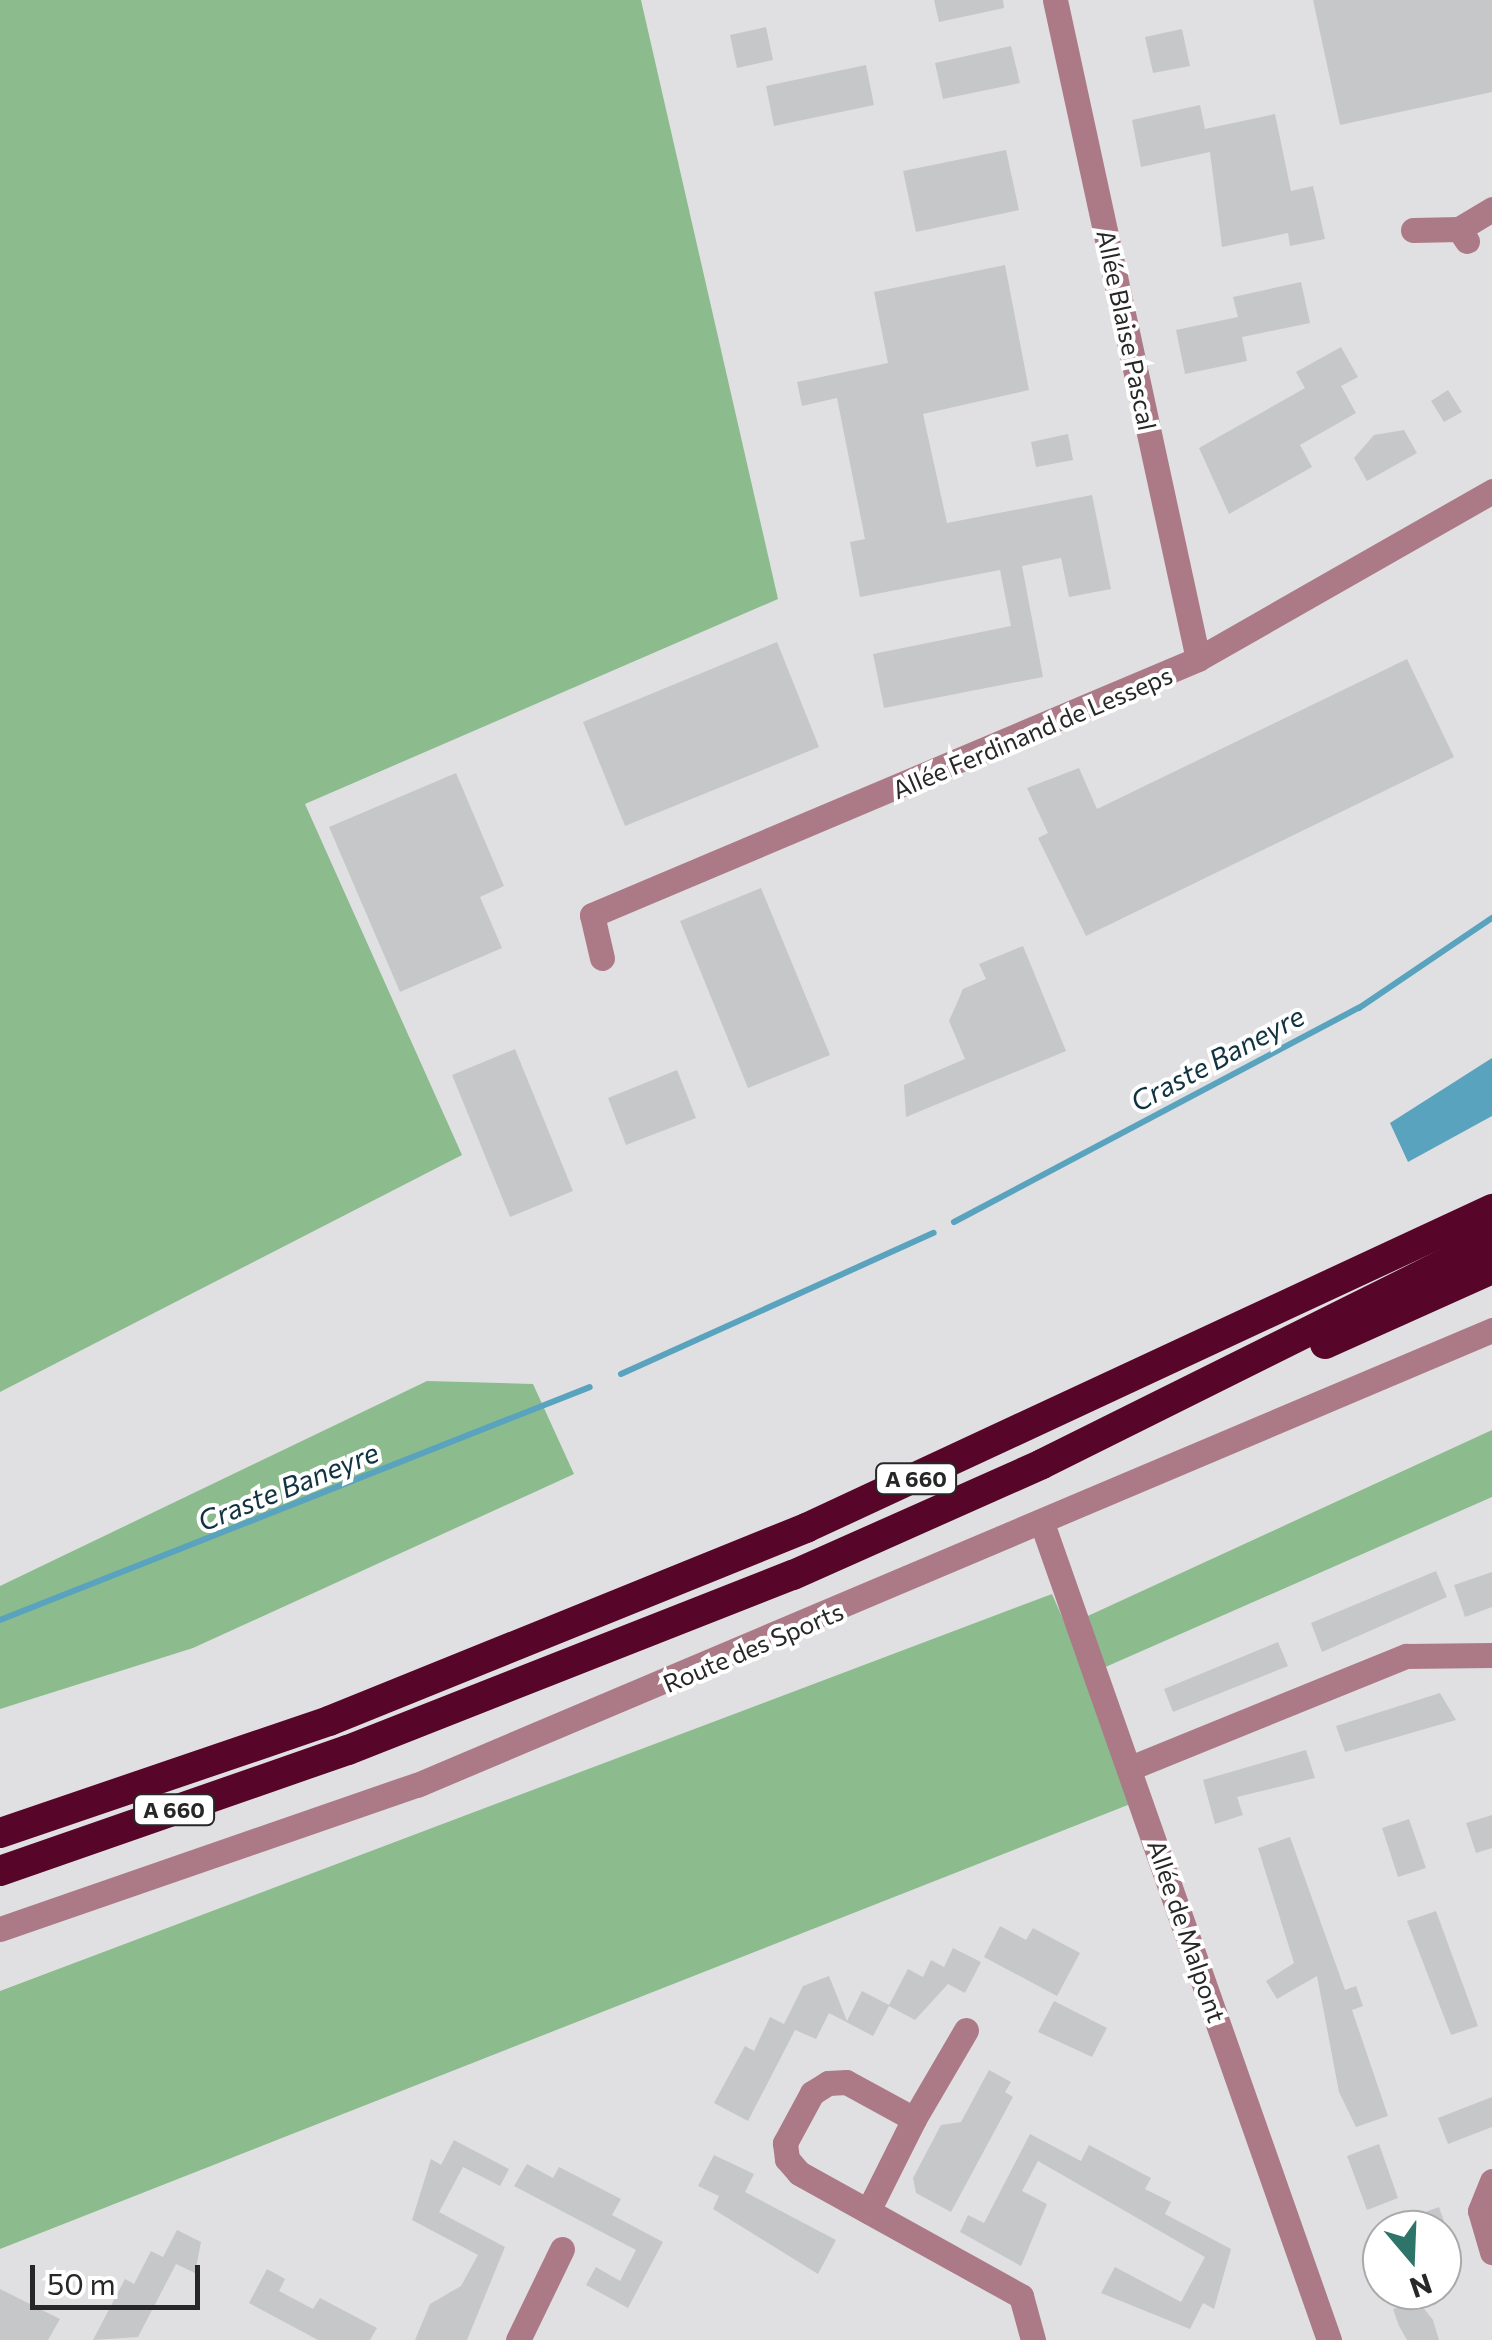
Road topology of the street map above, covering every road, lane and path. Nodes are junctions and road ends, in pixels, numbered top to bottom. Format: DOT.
graph roads {
  1 [pos="1055,0"];
  2 [pos="1492,209"];
  3 [pos="1414,230"];
  4 [pos="1492,491"];
  5 [pos="1198,660"];
  6 [pos="602,958"];
  7 [pos="1492,1189"];
  8 [pos="1492,1209"];
  9 [pos="1492,1240"];
  10 [pos="1492,1269"];
  11 [pos="1492,1330"];
  12 [pos="1042,1464"];
  13 [pos="1042,1523"];
  14 [pos="806,1528"];
  15 [pos="1492,1655"];
  16 [pos="1130,1768"];
  17 [pos="0,1833"];
  18 [pos="0,1870"];
  19 [pos="0,1929"];
  20 [pos="966,2030"];
  21 [pos="914,2119"];
  22 [pos="1492,2181"];
  23 [pos="868,2211"];
  24 [pos="562,2249"];
  25 [pos="1492,2252"];
  26 [pos="518,2340"];
  27 [pos="1033,2340"];
  28 [pos="1329,2340"];
  1 -- 5 [label="street, Allée Blaise Pascal"];
  2 -- 3 [label="street"];
  4 -- 5 [label="street, Allée Ferdinand de Lesseps"];
  5 -- 6 [label="street, Allée Ferdinand de Lesseps"];
  7 -- 14 [label="highway"];
  8 -- 14 [label="highway, A 660"];
  9 -- 12 [label="highway, A 660"];
  10 -- 12 [label="highway"];
  11 -- 13 [label="street, Route des Sports"];
  12 -- 18 [label="highway, A 660"];
  13 -- 16 [label="street, Allée de Malpont"];
  13 -- 19 [label="street, Route des Sports"];
  14 -- 17 [label="highway, A 660"];
  15 -- 16 [label="street"];
  16 -- 28 [label="street, Allée de Malpont"];
  20 -- 21 [label="street"];
  21 -- 23 [label="street"];
  21 -- 23 [label="street"];
  22 -- 25 [label="street"];
  23 -- 27 [label="street"];
  24 -- 26 [label="street"];
}
